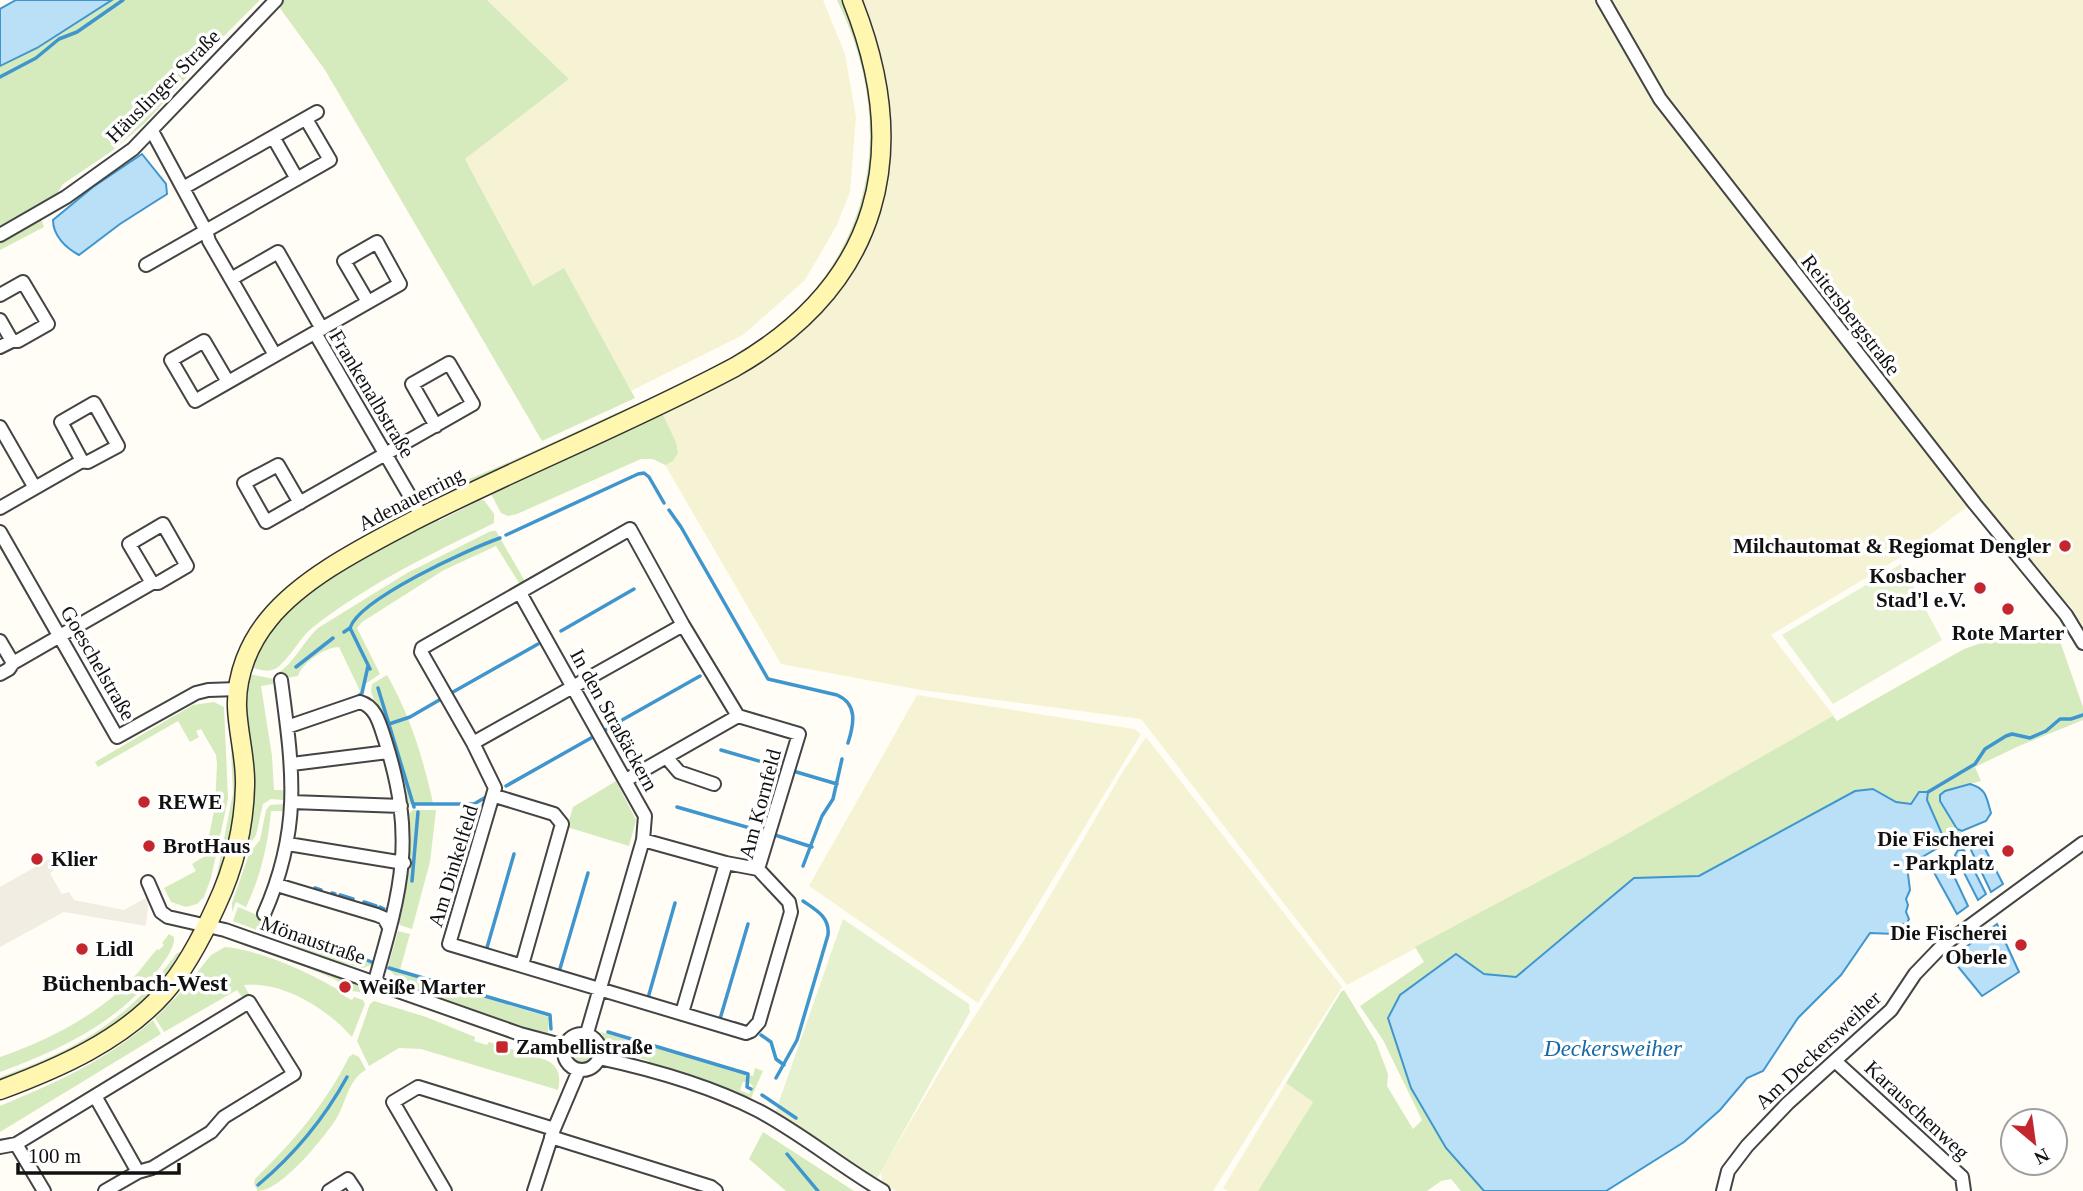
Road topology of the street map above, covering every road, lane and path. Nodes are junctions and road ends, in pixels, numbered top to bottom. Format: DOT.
graph roads {
  1 [pos="276,0"];
  2 [pos="852,0"];
  3 [pos="1603,0"];
  4 [pos="152,131"];
  5 [pos="273,137"];
  6 [pos="297,179"];
  7 [pos="183,188"];
  8 [pos="206,231"];
  9 [pos="0,235"];
  10 [pos="146,265"];
  11 [pos="231,279"];
  12 [pos="0,295"];
  13 [pos="368,302"];
  14 [pos="0,320"];
  15 [pos="318,331"];
  16 [pos="6,344"];
  17 [pos="275,355"];
  18 [pos="228,382"];
  19 [pos="436,426"];
  20 [pos="0,427"];
  21 [pos="386,454"];
  22 [pos="82,461"];
  23 [pos="35,488"];
  24 [pos="300,503"];
  25 [pos="0,508"];
  26 [pos="422,517"];
  27 [pos="0,532"];
  28 [pos="152,583"];
  29 [pos="520,593"];
  30 [pos="683,625"];
  31 [pos="60,637"];
  32 [pos="0,641"];
  33 [pos="2083,643"];
  34 [pos="13,663"];
  35 [pos="0,674"];
  36 [pos="281,680"];
  37 [pos="573,686"];
  38 [pos="238,689"];
  39 [pos="738,716"];
  40 [pos="287,727"];
  41 [pos="473,743"];
  42 [pos="388,752"];
  43 [pos="667,758"];
  44 [pos="292,764"];
  45 [pos="626,780"];
  46 [pos="714,784"];
  47 [pos="495,796"];
  48 [pos="292,802"];
  49 [pos="401,806"];
  50 [pos="643,840"];
  51 [pos="288,844"];
  52 [pos="2083,844"];
  53 [pos="404,863"];
  54 [pos="726,863"];
  55 [pos="758,869"];
  56 [pos="148,882"];
  57 [pos="277,885"];
  58 [pos="264,914"];
  59 [pos="208,926"];
  60 [pos="389,927"];
  61 [pos="522,965"];
  62 [pos="375,981"];
  63 [pos="600,990"];
  64 [pos="682,1013"];
  65 [pos="587,1033"];
  66 [pos="565,1046"];
  67 [pos="599,1058"];
  68 [pos="1835,1061"];
  69 [pos="579,1070"];
  70 [pos="0,1090"];
  71 [pos="94,1096"];
  72 [pos="552,1133"];
  73 [pos="16,1144"];
  74 [pos="0,1147"];
  75 [pos="138,1172"];
  76 [pos="44,1191"];
  77 [pos="105,1191"];
  78 [pos="329,1191"];
  79 [pos="356,1191"];
  80 [pos="445,1191"];
  81 [pos="534,1191"];
  82 [pos="716,1191"];
  83 [pos="883,1191"];
  84 [pos="1723,1191"];
  85 [pos="1964,1191"];
  1 -- 4 [label="street, Häuslinger Straße"];
  2 -- 26 [label="main road, Adenauerring"];
  3 -- 33 [label="street, Reitersbergstraße"];
  4 -- 7 [label="street"];
  4 -- 9 [label="street, Häuslinger Straße"];
  5 -- 6 [label="street"];
  5 -- 6 [label="street"];
  5 -- 7 [label="street"];
  6 -- 8 [label="street"];
  7 -- 8 [label="street"];
  8 -- 10 [label="street"];
  8 -- 11 [label="street"];
  11 -- 15 [label="street, Frankenalbstraße"];
  11 -- 17 [label="street"];
  12 -- 16 [label="street"];
  13 -- 13 [label="street"];
  13 -- 15 [label="street"];
  14 -- 16 [label="street"];
  15 -- 17 [label="street, Frankenalbstraße"];
  15 -- 21 [label="street, Frankenalbstraße"];
  17 -- 18 [label="street, Frankenalbstraße"];
  18 -- 18 [label="street, Frankenalbstraße"];
  19 -- 19 [label="street"];
  19 -- 21 [label="street"];
  20 -- 23 [label="street"];
  21 -- 24 [label="street"];
  21 -- 26 [label="street, Frankenalbstraße"];
  22 -- 22 [label="street"];
  22 -- 23 [label="street"];
  23 -- 25 [label="street"];
  24 -- 24 [label="street"];
  26 -- 38 [label="main road, Adenauerring"];
  27 -- 31 [label="street, Goeschelstraße"];
  28 -- 28 [label="street"];
  28 -- 31 [label="street"];
  29 -- 30 [label="street"];
  29 -- 37 [label="street, In den Straßäckern"];
  29 -- 41 [label="street, Am Dinkelfeld"];
  30 -- 37 [label="street"];
  30 -- 39 [label="street"];
  31 -- 34 [label="street"];
  31 -- 38 [label="street, Goeschelstraße"];
  32 -- 34 [label="street"];
  34 -- 35 [label="street"];
  36 -- 40 [label="street"];
  37 -- 41 [label="street"];
  37 -- 45 [label="street, In den Straßäckern"];
  38 -- 59 [label="main road, Adenauerring"];
  39 -- 43 [label="street"];
  39 -- 55 [label="street, Am Kornfeld"];
  40 -- 42 [label="street"];
  40 -- 44 [label="street"];
  41 -- 47 [label="street, Am Dinkelfeld"];
  42 -- 44 [label="street"];
  42 -- 49 [label="street"];
  43 -- 45 [label="street"];
  43 -- 46 [label="street"];
  44 -- 48 [label="street"];
  45 -- 50 [label="street, In den Straßäckern"];
  47 -- 61 [label="street"];
  47 -- 61 [label="street, Am Dinkelfeld"];
  48 -- 49 [label="street"];
  48 -- 51 [label="street"];
  49 -- 53 [label="street"];
  50 -- 54 [label="street"];
  50 -- 63 [label="street, In den Straßäckern"];
  51 -- 53 [label="street"];
  51 -- 57 [label="street"];
  52 -- 68 [label="street, Am Deckersweiher"];
  53 -- 60 [label="street"];
  54 -- 55 [label="street"];
  54 -- 64 [label="street"];
  55 -- 64 [label="street, Am Kornfeld"];
  56 -- 59 [label="street, Mönaustraße"];
  57 -- 58 [label="street"];
  57 -- 60 [label="street"];
  59 -- 62 [label="street, Mönaustraße"];
  59 -- 70 [label="main road, Adenauerring"];
  60 -- 62 [label="street"];
  61 -- 63 [label="street, Am Dinkelfeld"];
  62 -- 66 [label="street, Mönaustraße"];
  63 -- 64 [label="street, Am Kornfeld"];
  63 -- 65 [label="street, In den Straßäckern"];
  65 -- 66 [label="street"];
  65 -- 67 [label="street"];
  66 -- 69 [label="street"];
  67 -- 69 [label="street"];
  67 -- 83 [label="street"];
  68 -- 84 [label="street, Am Deckersweiher"];
  68 -- 85 [label="street, Karauschenweg"];
  69 -- 72 [label="street"];
  71 -- 73 [label="street"];
  71 -- 75 [label="street"];
  71 -- 75 [label="street"];
  72 -- 80 [label="street"];
  72 -- 81 [label="street"];
  72 -- 82 [label="street"];
  73 -- 74 [label="street"];
  73 -- 76 [label="street"];
  75 -- 77 [label="street"];
  78 -- 79 [label="street"];
}
